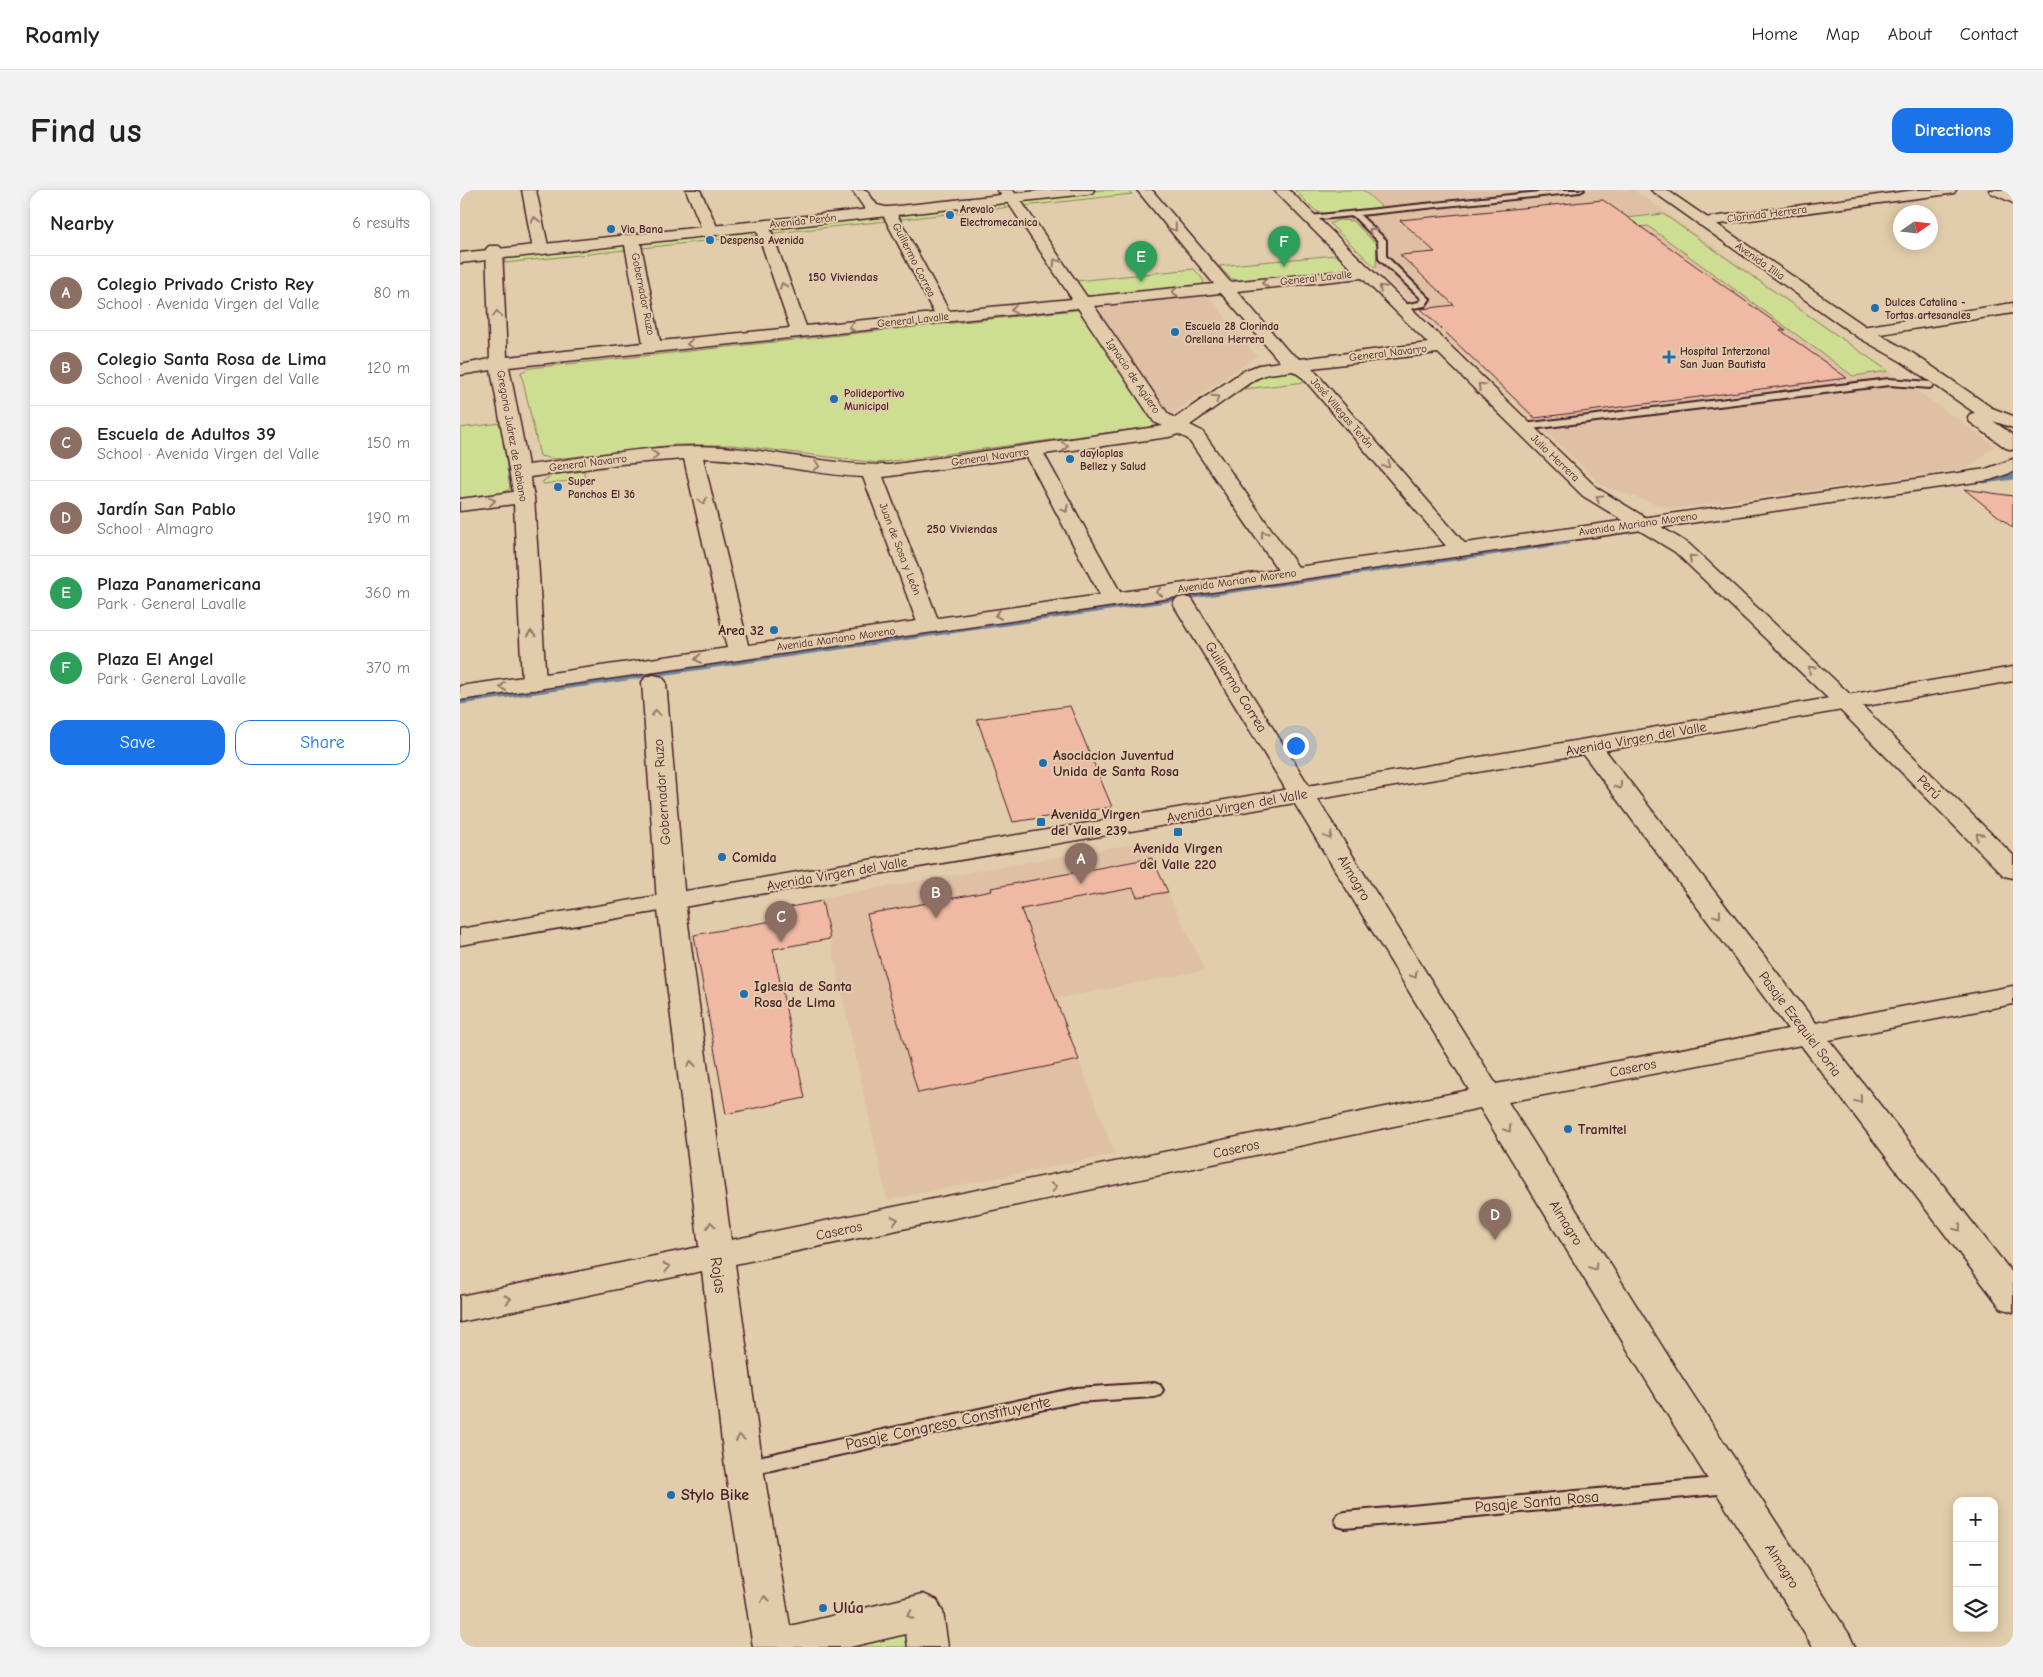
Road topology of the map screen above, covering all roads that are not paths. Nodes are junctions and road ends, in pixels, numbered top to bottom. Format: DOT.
graph roads {
  1 [pos="529,190"];
  2 [pos="693,190"];
  3 [pos="859,190"];
  4 [pos="1044,190"];
  5 [pos="1086,190"];
  6 [pos="1144,190"];
  7 [pos="1281,190"];
  8 [pos="1580,190"];
  9 [pos="1658,190"];
  10 [pos="1949,190"];
  11 [pos="1996,190"];
  12 [pos="1008,194"];
  13 [pos="2013,199"];
  14 [pos="872,209"];
  15 [pos="890,212"];
  16 [pos="1354,213"];
  17 [pos="1310,218"];
  18 [pos="1704,222"];
  19 [pos="762,225"];
  20 [pos="709,229"];
  21 [pos="632,240"];
  22 [pos="541,247"];
  23 [pos="495,252"];
  24 [pos="460,253"];
  25 [pos="460,258"];
  26 [pos="1366,273"];
  27 [pos="1224,287"];
  28 [pos="1084,302"];
  29 [pos="1401,308"];
  30 [pos="2013,308"];
  31 [pos="944,317"];
  32 [pos="800,332"];
  33 [pos="1862,332"];
  34 [pos="1441,347"];
  35 [pos="653,348"];
  36 [pos="499,363"];
  37 [pos="1295,365"];
  38 [pos="460,370"];
  39 [pos="1930,385"];
  40 [pos="2013,422"];
  41 [pos="1176,425"];
  42 [pos="1523,427"];
  43 [pos="2013,444"];
  44 [pos="1033,451"];
  45 [pos="692,453"];
  46 [pos="2013,465"];
  47 [pos="520,472"];
  48 [pos="871,472"];
  49 [pos="2013,482"];
  50 [pos="524,497"];
  51 [pos="460,505"];
  52 [pos="1640,524"];
  53 [pos="1660,535"];
  54 [pos="1460,550"];
  55 [pos="1292,574"];
  56 [pos="1113,599"];
  57 [pos="1184,604"];
  58 [pos="929,625"];
  59 [pos="739,653"];
  60 [pos="2013,674"];
  61 [pos="654,682"];
  62 [pos="534,683"];
  63 [pos="460,693"];
  64 [pos="1846,703"];
  65 [pos="460,710"];
  66 [pos="1590,747"];
  67 [pos="1304,795"];
  68 [pos="2013,870"];
  69 [pos="671,902"];
  70 [pos="460,937"];
  71 [pos="2013,995"];
  72 [pos="1808,1034"];
  73 [pos="1488,1096"];
  74 [pos="715,1257"];
  75 [pos="2013,1299"];
  76 [pos="460,1309"];
  77 [pos="1154,1390"];
  78 [pos="744,1468"];
  79 [pos="1729,1485"];
  80 [pos="1345,1520"];
  81 [pos="774,1647"];
  82 [pos="928,1647"];
  83 [pos="1835,1647"];
  22 -- 1 [label="street, one-way"];
  2 -- 20 [label="street"];
  3 -- 14 [label="street"];
  4 -- 12 [label="street, Avenida Perón"];
  5 -- 12 [label="street, Avenida Perón"];
  6 -- 27 [label="street, José Villegas Terán, one-way"];
  7 -- 17 [label="street, Julio Herrera"];
  8 -- 16 [label="lane"];
  9 -- 18 [label="street, Avenida Illia"];
  10 -- 18 [label="street, Clorinda Herrera"];
  11 -- 13 [label="street"];
  12 -- 14 [label="street, Avenida Perón"];
  12 -- 15 [label="street, Avenida Perón"];
  28 -- 12 [label="street, Ignacio de Agüero, one-way"];
  14 -- 15 [label="street, Guillermo Correa"];
  14 -- 20 [label="street, Avenida Perón"];
  15 -- 19 [label="street, Avenida Perón"];
  15 -- 31 [label="street, Guillermo Correa"];
  16 -- 17 [label="lane"];
  29 -- 16 [label="lane, one-way"];
  17 -- 26 [label="street, Julio Herrera"];
  18 -- 33 [label="street, Avenida Illia"];
  19 -- 20 [label="street, Avenida Perón"];
  32 -- 19 [label="street, one-way"];
  20 -- 21 [label="street, Avenida Perón"];
  20 -- 22 [label="street, Avenida Perón"];
  21 -- 22 [label="street, Avenida Perón"];
  21 -- 35 [label="street, Gobernador Ruzo"];
  22 -- 23 [label="street, Avenida Perón"];
  23 -- 24 [label="street, Avenida Perón"];
  23 -- 25 [label="street, Avenida Perón"];
  36 -- 23 [label="street, Gregorio Juárez de Babiano, one-way"];
  26 -- 27 [label="street, General Lavalle, one-way"];
  29 -- 26 [label="street, Julio Herrera, one-way"];
  27 -- 28 [label="street, General Lavalle, one-way"];
  27 -- 37 [label="street, José Villegas Terán"];
  28 -- 31 [label="street, General Lavalle, one-way"];
  28 -- 41 [label="street, Ignacio de Agüero"];
  29 -- 34 [label="street, Julio Herrera"];
  30 -- 33 [label="street"];
  31 -- 32 [label="street, General Lavalle, one-way"];
  32 -- 35 [label="street, General Lavalle, one-way"];
  33 -- 39 [label="street, Avenida Illia"];
  33 -- 40 [label="street, Avenida Illia"];
  34 -- 37 [label="street, General Navarro"];
  42 -- 34 [label="street, Julio Herrera, one-way"];
  35 -- 36 [label="street, General Lavalle"];
  36 -- 38 [label="street, General Lavalle"];
  36 -- 47 [label="street, Gregorio Juárez de Babiano"];
  41 -- 37 [label="street, General Navarro, one-way"];
  37 -- 54 [label="street, José Villegas Terán, one-way"];
  39 -- 42 [label="lane"];
  39 -- 43 [label="street, Avenida Illia"];
  44 -- 41 [label="street, General Navarro, one-way"];
  55 -- 41 [label="street, Ignacio de Agüero, one-way"];
  52 -- 42 [label="street, Julio Herrera, one-way"];
  44 -- 48 [label="street, General Navarro"];
  44 -- 56 [label="street, one-way"];
  47 -- 45 [label="street, General Navarro, one-way"];
  45 -- 48 [label="street, General Navarro, one-way"];
  45 -- 59 [label="street, one-way"];
  46 -- 52 [label="street, Avenida Mariano Moreno"];
  47 -- 50 [label="street, Gregorio Juárez de Babiano"];
  48 -- 58 [label="street, Juan de Sosa y León"];
  49 -- 53 [label="street, Avenida Mariano Moreno"];
  51 -- 50 [label="street, one-way"];
  62 -- 50 [label="street, Gregorio Juárez de Babiano, one-way"];
  52 -- 53 [label="street, Julio Herrera"];
  52 -- 54 [label="street, Avenida Mariano Moreno"];
  53 -- 57 [label="street, Avenida Mariano Moreno"];
  64 -- 53 [label="street, Julio Herrera, one-way"];
  54 -- 55 [label="street, Avenida Mariano Moreno"];
  55 -- 56 [label="street, Avenida Mariano Moreno, one-way"];
  56 -- 58 [label="street, Avenida Mariano Moreno, one-way"];
  57 -- 61 [label="street, Avenida Mariano Moreno"];
  57 -- 67 [label="street, Guillermo Correa"];
  58 -- 59 [label="street, Avenida Mariano Moreno"];
  59 -- 62 [label="street, Avenida Mariano Moreno, one-way"];
  60 -- 64 [label="street, Avenida Virgen del Valle"];
  61 -- 65 [label="street, Avenida Mariano Moreno"];
  69 -- 61 [label="street, Gobernador Ruzo, one-way"];
  62 -- 63 [label="street, Avenida Mariano Moreno, one-way"];
  64 -- 66 [label="street, Avenida Virgen del Valle"];
  68 -- 64 [label="street, Perú, one-way"];
  66 -- 67 [label="street, Avenida Virgen del Valle"];
  66 -- 72 [label="street, Pasaje Ezequiel Soria, one-way"];
  67 -- 69 [label="street, Avenida Virgen del Valle"];
  67 -- 73 [label="street, Almagro, one-way"];
  69 -- 70 [label="street, Avenida Virgen del Valle"];
  74 -- 69 [label="street, Rojas, one-way"];
  71 -- 72 [label="street, Caseros"];
  72 -- 73 [label="street, Caseros"];
  72 -- 75 [label="street, Pasaje Ezequiel Soria, one-way"];
  74 -- 73 [label="street, Caseros, one-way"];
  73 -- 79 [label="street, Almagro, one-way"];
  76 -- 74 [label="street, Caseros, one-way"];
  78 -- 74 [label="street, Rojas, one-way"];
  77 -- 78 [label="lane, Pasaje Congreso Constituyente"];
  81 -- 78 [label="street, Rojas, one-way"];
  79 -- 80 [label="lane, Pasaje Santa Rosa"];
  79 -- 83 [label="street, Almagro"];
  82 -- 81 [label="street, one-way"];
}
